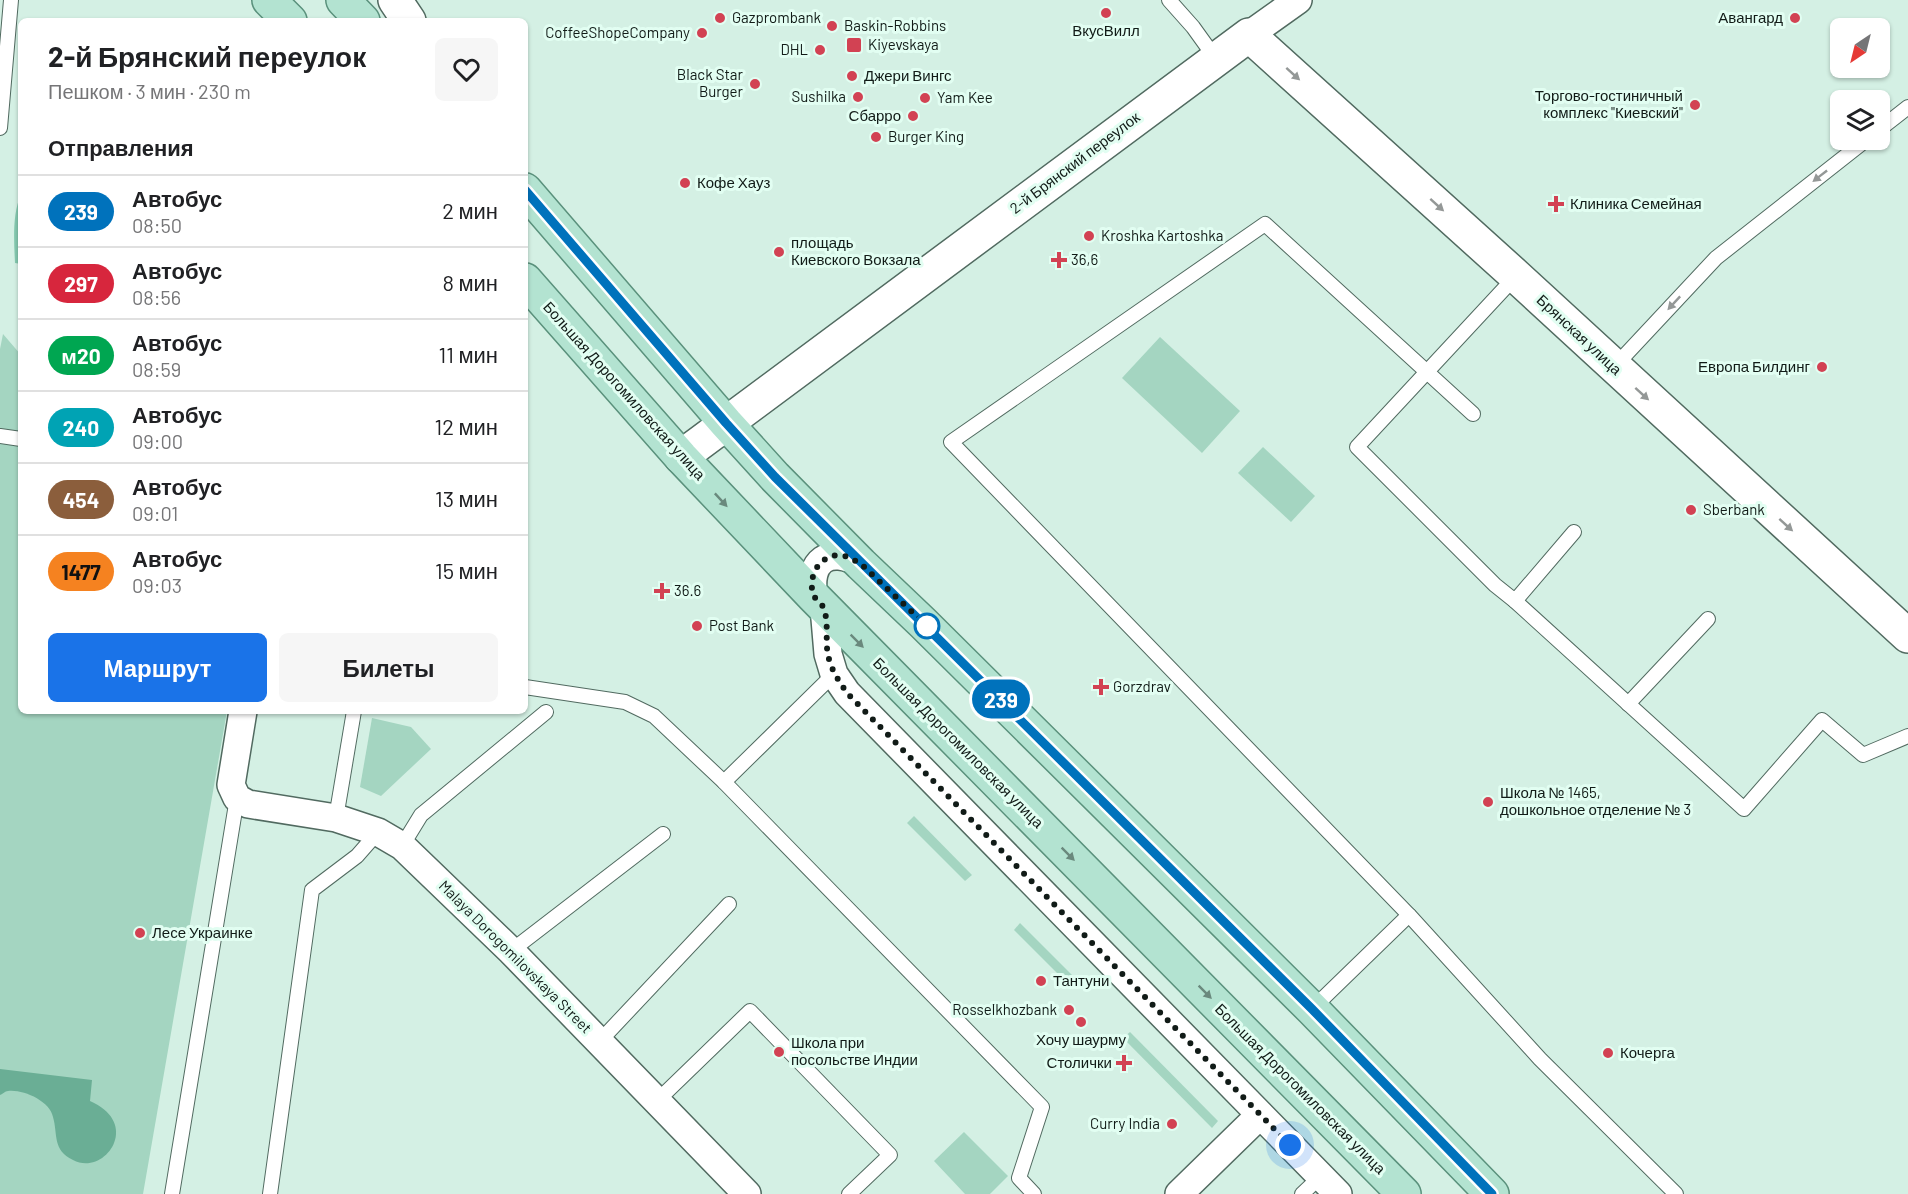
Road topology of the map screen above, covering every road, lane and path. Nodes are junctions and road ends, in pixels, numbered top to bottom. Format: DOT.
graph roads {
  1 [pos="11,0"];
  2 [pos="269,0"];
  3 [pos="343,0"];
  4 [pos="395,0"];
  5 [pos="1169,0"];
  6 [pos="1298,0"];
  7 [pos="287,18"];
  8 [pos="360,18"];
  9 [pos="407,18"];
  10 [pos="1249,35"];
  11 [pos="1216,59"];
  12 [pos="1908,107"];
  13 [pos="1890,121"];
  14 [pos="0,128"];
  15 [pos="1853,150"];
  16 [pos="528,192"];
  17 [pos="1516,276"];
  18 [pos="528,283"];
  19 [pos="1614,367"];
  20 [pos="1427,372"];
  21 [pos="1473,414"];
  22 [pos="726,423"];
  23 [pos="0,436"];
  24 [pos="18,439"];
  25 [pos="681,457"];
  26 [pos="1574,532"];
  27 [pos="861,564"];
  28 [pos="1515,601"];
  29 [pos="819,602"];
  30 [pos="1708,619"];
  31 [pos="1908,636"];
  32 [pos="834,674"];
  33 [pos="528,687"];
  34 [pos="1628,704"];
  35 [pos="546,712"];
  36 [pos="243,714"];
  37 [pos="353,714"];
  38 [pos="1908,736"];
  39 [pos="724,782"];
  40 [pos="237,798"];
  41 [pos="336,818"];
  42 [pos="378,832"];
  43 [pos="663,834"];
  44 [pos="402,846"];
  45 [pos="729,904"];
  46 [pos="1409,915"];
  47 [pos="511,951"];
  48 [pos="1312,1009"];
  49 [pos="599,1042"];
  50 [pos="657,1101"];
  51 [pos="1260,1115"];
  52 [pos="1320,1188"];
  53 [pos="172,1194"];
  54 [pos="270,1194"];
  55 [pos="747,1194"];
  56 [pos="849,1194"];
  57 [pos="1034,1194"];
  58 [pos="1179,1194"];
  59 [pos="1404,1194"];
  60 [pos="1492,1194"];
  61 [pos="1676,1194"];
  1 -- 14 [label="lane"];
  2 -- 7 [label="main road"];
  3 -- 8 [label="main road"];
  4 -- 9 [label="street"];
  5 -- 11 [label="lane"];
  6 -- 10 [label="street, 2-й Брянский переулок"];
  10 -- 11 [label="street, 2-й Брянский переулок"];
  10 -- 17 [label="street, Брянская улица, one-way"];
  11 -- 22 [label="street, 2-й Брянский переулок"];
  12 -- 13 [label="lane"];
  15 -- 19 [label="lane, one-way"];
  16 -- 22 [label="main road"];
  17 -- 19 [label="street, Брянская улица"];
  17 -- 20 [label="lane"];
  18 -- 25 [label="main road, Большая Дорогомиловская улица"];
  19 -- 31 [label="street, Брянская улица, one-way"];
  20 -- 21 [label="lane"];
  20 -- 28 [label="lane"];
  20 -- 46 [label="lane"];
  22 -- 25 [label="street, 2-й Брянский переулок"];
  22 -- 27 [label="main road"];
  23 -- 24 [label="lane"];
  25 -- 29 [label="main road, Большая Дорогомиловская улица, one-way"];
  26 -- 28 [label="lane"];
  27 -- 29 [label="street"];
  27 -- 48 [label="main road"];
  28 -- 34 [label="lane"];
  29 -- 32 [label="street"];
  29 -- 59 [label="main road, Большая Дорогомиловская улица, one-way"];
  30 -- 34 [label="lane"];
  32 -- 39 [label="lane"];
  32 -- 51 [label="street"];
  33 -- 39 [label="lane"];
  34 -- 38 [label="lane"];
  35 -- 44 [label="lane"];
  36 -- 40 [label="street"];
  37 -- 41 [label="lane"];
  39 -- 57 [label="lane"];
  40 -- 41 [label="street, Malaya Dorogomilovskaya Street"];
  40 -- 53 [label="lane"];
  41 -- 42 [label="street, Malaya Dorogomilovskaya Street"];
  42 -- 44 [label="street, Malaya Dorogomilovskaya Street"];
  42 -- 54 [label="lane"];
  43 -- 47 [label="lane"];
  44 -- 47 [label="street, Malaya Dorogomilovskaya Street"];
  45 -- 49 [label="lane"];
  46 -- 48 [label="lane"];
  46 -- 61 [label="lane"];
  47 -- 49 [label="street, Malaya Dorogomilovskaya Street"];
  48 -- 60 [label="main road"];
  49 -- 50 [label="street, Malaya Dorogomilovskaya Street"];
  50 -- 55 [label="street, Malaya Dorogomilovskaya Street"];
  50 -- 56 [label="lane"];
  51 -- 52 [label="street"];
  51 -- 58 [label="street"];
}
